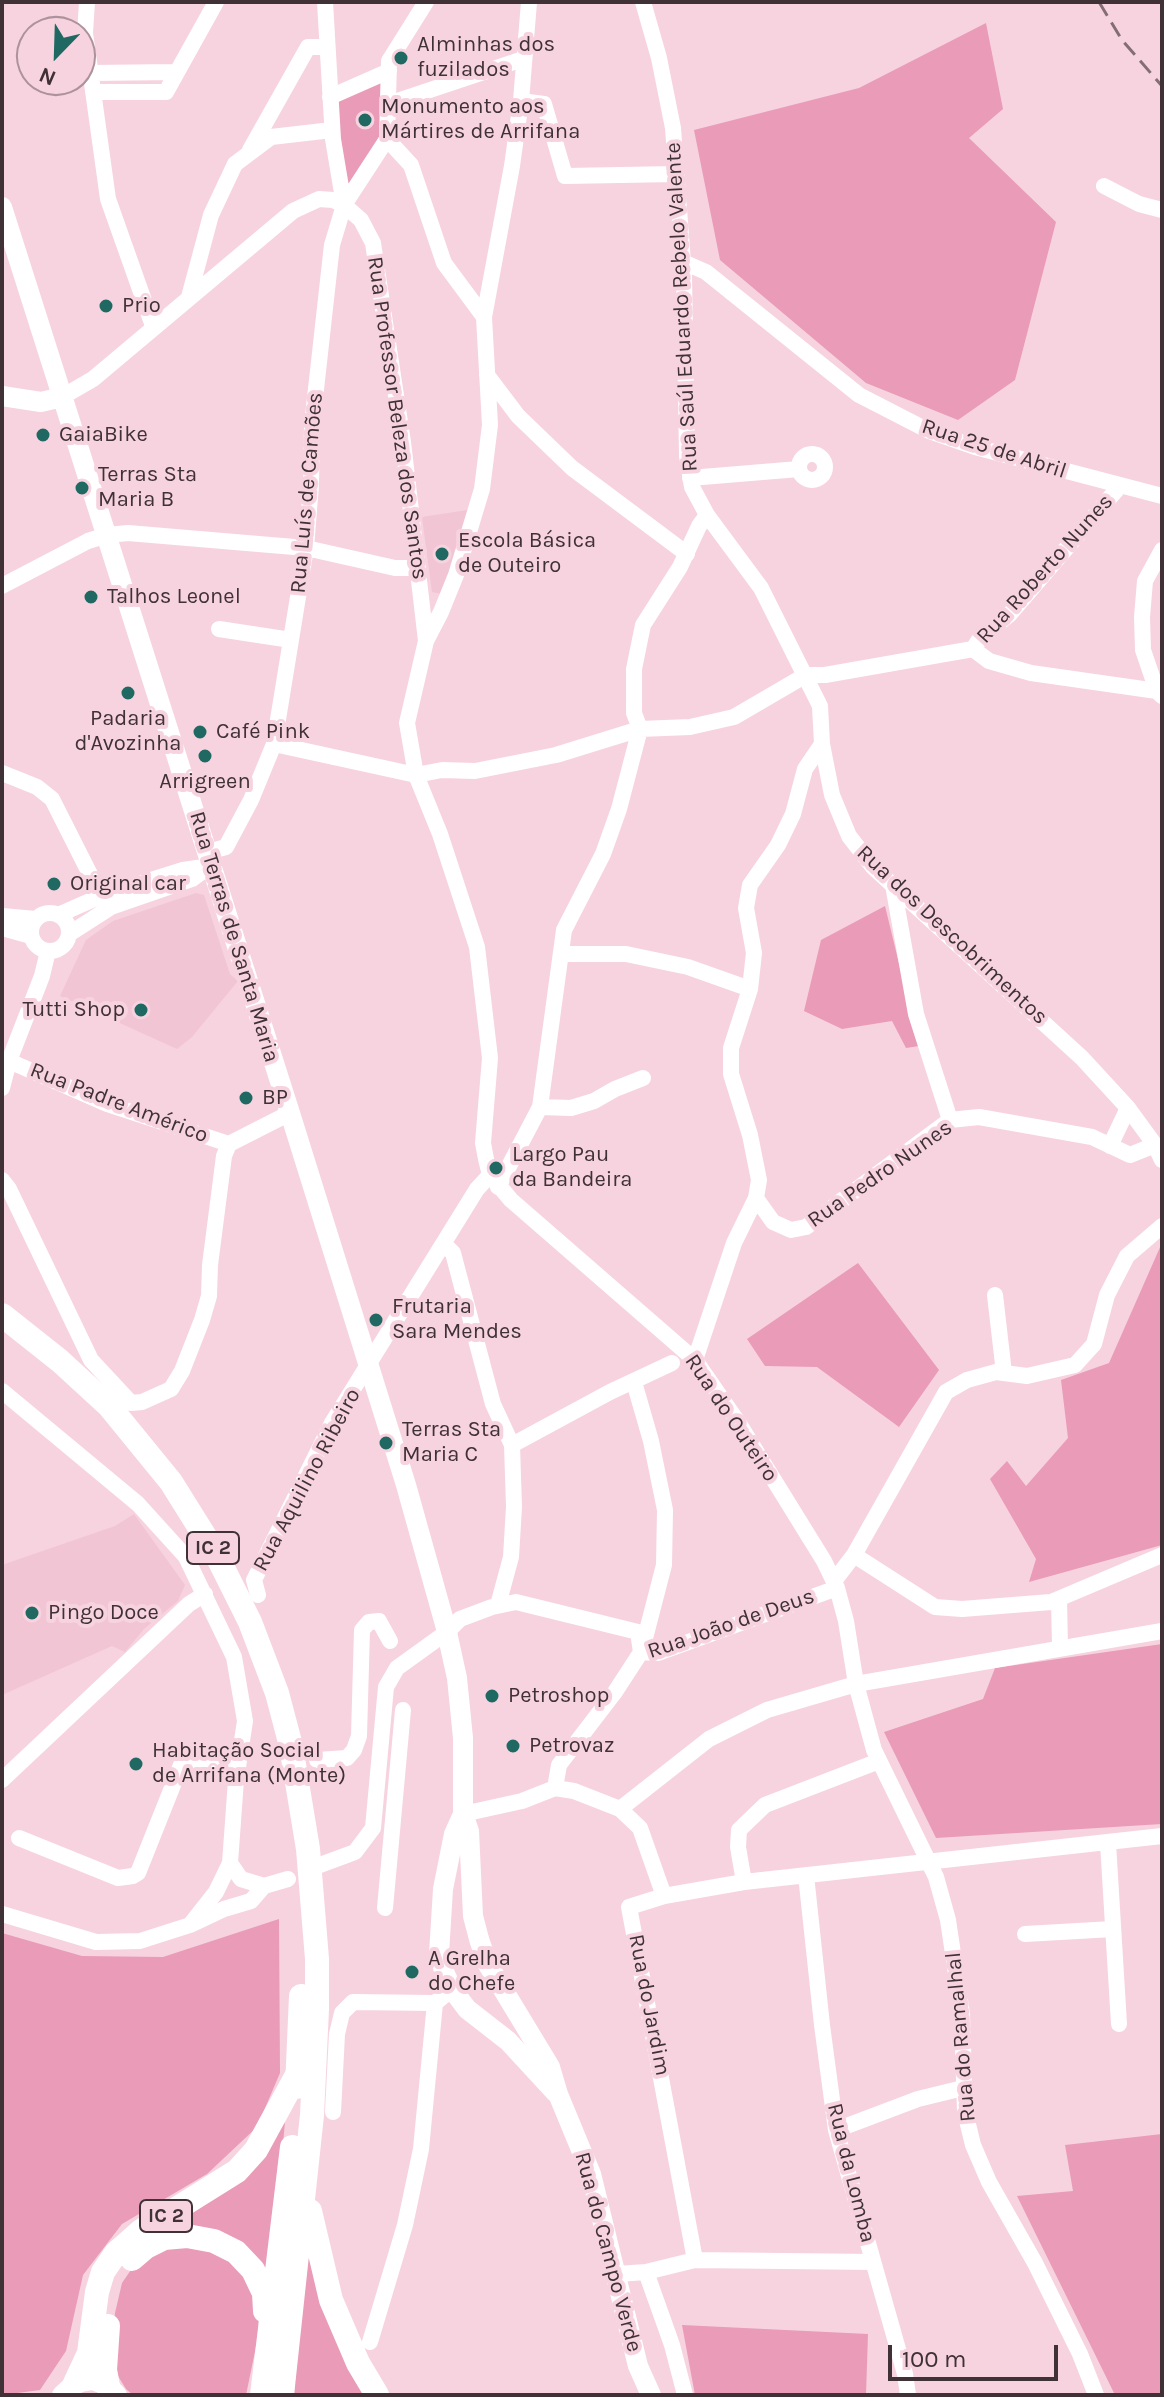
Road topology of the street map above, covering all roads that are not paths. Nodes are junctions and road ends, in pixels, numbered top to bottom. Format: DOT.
graph roads {
  1 [pos="216,2"];
  2 [pos="325,2"];
  3 [pos="426,2"];
  4 [pos="529,2"];
  5 [pos="643,2"];
  6 [pos="323,47"];
  7 [pos="523,59"];
  8 [pos="389,71"];
  9 [pos="176,72"];
  10 [pos="96,73"];
  11 [pos="96,92"];
  12 [pos="94,96"];
  13 [pos="330,97"];
  14 [pos="521,101"];
  15 [pos="388,104"];
  16 [pos="332,130"];
  17 [pos="387,139"];
  18 [pos="249,151"];
  19 [pos="676,174"];
  20 [pos="1104,186"];
  21 [pos="344,205"];
  22 [pos="2,207"];
  23 [pos="1162,210"];
  24 [pos="683,262"];
  25 [pos="189,297"];
  26 [pos="484,317"];
  27 [pos="153,326"];
  28 [pos="486,374"];
  29 [pos="2,396"];
  30 [pos="62,397"];
  31 [pos="799,469"];
  32 [pos="690,478"];
  33 [pos="1119,487"];
  34 [pos="1162,496"];
  35 [pos="707,515"];
  36 [pos="107,535"];
  37 [pos="306,548"];
  38 [pos="1162,550"];
  39 [pos="687,554"];
  40 [pos="418,568"];
  41 [pos="2,586"];
  42 [pos="219,629"];
  43 [pos="291,640"];
  44 [pos="426,641"];
  45 [pos="973,649"];
  46 [pos="806,675"];
  47 [pos="1160,694"];
  48 [pos="640,729"];
  49 [pos="274,744"];
  50 [pos="822,744"];
  51 [pos="2,773"];
  52 [pos="416,775"];
  53 [pos="209,859"];
  54 [pos="893,885"];
  55 [pos="101,896"];
  56 [pos="58,915"];
  57 [pos="2,916"];
  58 [pos="2,928"];
  59 [pos="34,928"];
  60 [pos="69,934"];
  61 [pos="48,951"];
  62 [pos="561,954"];
  63 [pos="750,989"];
  64 [pos="9,1061"];
  65 [pos="643,1078"];
  66 [pos="2,1088"];
  67 [pos="540,1107"];
  68 [pos="1128,1108"];
  69 [pos="290,1113"];
  70 [pos="950,1120"];
  71 [pos="229,1144"];
  72 [pos="1110,1146"];
  73 [pos="515,1153"];
  74 [pos="1160,1156"];
  75 [pos="491,1174"];
  76 [pos="2,1180"];
  77 [pos="756,1198"];
  78 [pos="1162,1226"];
  79 [pos="444,1244"];
  80 [pos="995,1295"];
  81 [pos="2,1315"];
  82 [pos="2,1326"];
  83 [pos="383,1337"];
  84 [pos="362,1345"];
  85 [pos="695,1360"];
  86 [pos="672,1363"];
  87 [pos="368,1366"];
  88 [pos="1004,1373"];
  89 [pos="634,1382"];
  90 [pos="2,1391"];
  91 [pos="512,1445"];
  92 [pos="854,1555"];
  93 [pos="1162,1555"];
  94 [pos="836,1585"];
  95 [pos="205,1594"];
  96 [pos="258,1595"];
  97 [pos="1059,1599"];
  98 [pos="498,1605"];
  99 [pos="846,1621"];
  100 [pos="1162,1631"];
  101 [pos="447,1632"];
  102 [pos="390,1641"];
  103 [pos="1060,1647"];
  104 [pos="641,1652"];
  105 [pos="856,1684"];
  106 [pos="403,1710"];
  107 [pos="381,1745"];
  108 [pos="401,1746"];
  109 [pos="354,1750"];
  110 [pos="317,1760"];
  111 [pos="879,1761"];
  112 [pos="238,1765"];
  113 [pos="378,1777"];
  114 [pos="2,1780"];
  115 [pos="555,1788"];
  116 [pos="620,1809"];
  117 [pos="463,1814"];
  118 [pos="1162,1836"];
  119 [pos="19,1838"];
  120 [pos="1108,1843"];
  121 [pos="310,1855"];
  122 [pos="928,1860"];
  123 [pos="230,1863"];
  124 [pos="806,1875"];
  125 [pos="241,1879"];
  126 [pos="744,1882"];
  127 [pos="264,1886"];
  128 [pos="300,1891"];
  129 [pos="664,1896"];
  130 [pos="385,1908"];
  131 [pos="224,1909"];
  132 [pos="2,1914"];
  133 [pos="190,1925"];
  134 [pos="1113,1929"];
  135 [pos="1025,1934"];
  136 [pos="479,1939"];
  137 [pos="439,1954"];
  138 [pos="500,1985"];
  139 [pos="452,1989"];
  140 [pos="435,2003"];
  141 [pos="467,2009"];
  142 [pos="1119,2024"];
  143 [pos="298,2073"];
  144 [pos="963,2088"];
  145 [pos="558,2094"];
  146 [pos="333,2112"];
  147 [pos="836,2130"];
  148 [pos="305,2181"];
  149 [pos="695,2260"];
  150 [pos="873,2262"];
  151 [pos="646,2272"];
  152 [pos="617,2274"];
  153 [pos="370,2342"];
  154 [pos="268,2350"];
  155 [pos="638,2366"];
  156 [pos="68,2389"];
  157 [pos="112,2390"];
  158 [pos="272,2394"];
  159 [pos="377,2395"];
  160 [pos="637,2395"];
  161 [pos="651,2395"];
  162 [pos="685,2395"];
  163 [pos="908,2395"];
  164 [pos="1096,2395"];
  1 -- 9 [label="street"];
  2 -- 13 [label="street"];
  3 -- 8 [label="street"];
  4 -- 7 [label="street"];
  5 -- 19 [label="street, Rua Saúl Eduardo Rebelo Valente"];
  6 -- 18 [label="street"];
  7 -- 14 [label="street"];
  7 -- 15 [label="street"];
  8 -- 13 [label="street"];
  8 -- 15 [label="street"];
  9 -- 10 [label="street"];
  9 -- 11 [label="street"];
  12 -- 27 [label="street"];
  13 -- 16 [label="street"];
  14 -- 19 [label="street"];
  14 -- 26 [label="street"];
  15 -- 17 [label="street"];
  16 -- 18 [label="street"];
  16 -- 21 [label="street"];
  17 -- 21 [label="street"];
  17 -- 26 [label="street"];
  18 -- 25 [label="street"];
  19 -- 24 [label="street, Rua Saúl Eduardo Rebelo Valente"];
  20 -- 23 [label="street"];
  21 -- 25 [label="street"];
  21 -- 37 [label="street, Rua Luís de Camões"];
  21 -- 40 [label="street, Rua Professor Beleza dos Santos"];
  22 -- 30 [label="main road, Rua Terras de Santa Maria"];
  24 -- 32 [label="street, Rua Saúl Eduardo Rebelo Valente"];
  24 -- 33 [label="street, Rua 25 de Abril"];
  25 -- 27 [label="street"];
  26 -- 28 [label="street"];
  27 -- 30 [label="street"];
  28 -- 39 [label="street"];
  28 -- 44 [label="street"];
  29 -- 30 [label="main road"];
  30 -- 36 [label="main road, Rua Terras de Santa Maria"];
  31 -- 32 [label="street"];
  32 -- 35 [label="street, Rua Saúl Eduardo Rebelo Valente"];
  33 -- 34 [label="street, Rua 25 de Abril"];
  33 -- 45 [label="street, Rua Roberto Nunes"];
  35 -- 39 [label="street"];
  35 -- 46 [label="street, Rua dos Descobrimentos"];
  36 -- 37 [label="street"];
  36 -- 41 [label="street"];
  36 -- 53 [label="main road, Rua Terras de Santa Maria"];
  37 -- 40 [label="street"];
  37 -- 43 [label="street, Rua Luís de Camões"];
  38 -- 47 [label="street"];
  39 -- 48 [label="street"];
  40 -- 44 [label="street, Rua Professor Beleza dos Santos"];
  42 -- 43 [label="street"];
  43 -- 49 [label="street, Rua Luís de Camões"];
  44 -- 52 [label="street"];
  45 -- 46 [label="street, Rua Roberto Nunes"];
  45 -- 47 [label="street"];
  46 -- 48 [label="street, Rua Roberto Nunes"];
  46 -- 50 [label="street, Rua dos Descobrimentos"];
  48 -- 52 [label="street, Rua Roberto Nunes"];
  48 -- 62 [label="street"];
  49 -- 52 [label="street, Rua Roberto Nunes"];
  49 -- 53 [label="street, Rua Luís de Camões"];
  50 -- 54 [label="street, Rua dos Descobrimentos"];
  50 -- 63 [label="street"];
  51 -- 55 [label="street"];
  52 -- 75 [label="street"];
  53 -- 55 [label="street"];
  53 -- 60 [label="street, Rua Luís de Camões"];
  53 -- 69 [label="main road, Rua Terras de Santa Maria"];
  54 -- 68 [label="street, Rua dos Descobrimentos"];
  54 -- 70 [label="street"];
  55 -- 56 [label="street"];
  56 -- 59 [label="street"];
  56 -- 60 [label="street"];
  57 -- 59 [label="street"];
  58 -- 59 [label="street"];
  59 -- 61 [label="street"];
  60 -- 61 [label="street"];
  61 -- 64 [label="street"];
  62 -- 63 [label="street"];
  62 -- 67 [label="street"];
  63 -- 77 [label="street"];
  64 -- 66 [label="street"];
  64 -- 71 [label="street, Rua Padre Américo"];
  65 -- 67 [label="street"];
  67 -- 73 [label="street, Rua Aquilino Ribeiro"];
  68 -- 72 [label="street"];
  68 -- 74 [label="street, Rua dos Descobrimentos"];
  69 -- 71 [label="street"];
  69 -- 84 [label="main road, Rua Terras de Santa Maria"];
  70 -- 72 [label="street, Rua Pedro Nunes"];
  70 -- 77 [label="street, Rua Pedro Nunes"];
  71 -- 76 [label="street"];
  72 -- 74 [label="street, Rua Pedro Nunes"];
  73 -- 75 [label="street"];
  73 -- 75 [label="street, Rua Aquilino Ribeiro"];
  75 -- 79 [label="street, Rua Aquilino Ribeiro"];
  75 -- 85 [label="street, Rua do Outeiro"];
  77 -- 85 [label="street"];
  78 -- 88 [label="street"];
  79 -- 83 [label="street, Rua Aquilino Ribeiro"];
  79 -- 91 [label="street"];
  80 -- 88 [label="street"];
  81 -- 121 [label="highway, IC 2"];
  82 -- 121 [label="highway, IC 2"];
  83 -- 84 [label="street"];
  83 -- 87 [label="street, Rua Aquilino Ribeiro"];
  84 -- 87 [label="main road, Rua Terras de Santa Maria"];
  85 -- 94 [label="street, Rua do Outeiro"];
  86 -- 89 [label="street"];
  87 -- 96 [label="street, Rua Aquilino Ribeiro"];
  87 -- 101 [label="main road, Rua Terras de Santa Maria"];
  88 -- 92 [label="street"];
  89 -- 91 [label="street"];
  89 -- 104 [label="street"];
  90 -- 95 [label="street"];
  91 -- 98 [label="street"];
  92 -- 94 [label="street"];
  92 -- 97 [label="street"];
  93 -- 97 [label="street"];
  94 -- 99 [label="street, Rua do Outeiro"];
  94 -- 104 [label="street, Rua João de Deus"];
  95 -- 112 [label="street"];
  95 -- 114 [label="street"];
  97 -- 103 [label="street"];
  98 -- 101 [label="street"];
  98 -- 104 [label="street"];
  99 -- 105 [label="street, Rua do Ramalhal"];
  100 -- 103 [label="street"];
  101 -- 107 [label="street"];
  101 -- 117 [label="main road, Rua Terras de Santa Maria"];
  102 -- 109 [label="street"];
  103 -- 105 [label="street"];
  104 -- 115 [label="street, Rua João de Deus"];
  105 -- 111 [label="street, Rua do Ramalhal"];
  105 -- 116 [label="street"];
  106 -- 108 [label="street"];
  107 -- 108 [label="street"];
  107 -- 113 [label="street"];
  108 -- 130 [label="street"];
  109 -- 110 [label="street"];
  109 -- 113 [label="street"];
  111 -- 122 [label="street, Rua do Ramalhal"];
  111 -- 126 [label="street"];
  112 -- 119 [label="street"];
  112 -- 123 [label="street"];
  113 -- 121 [label="street"];
  115 -- 116 [label="street"];
  115 -- 117 [label="street"];
  116 -- 129 [label="street"];
  117 -- 136 [label="main road, Rua do Campo Verde"];
  117 -- 137 [label="main road, Rua do Campo Verde"];
  118 -- 120 [label="street, Rua do Jardim"];
  120 -- 122 [label="street, Rua do Jardim"];
  120 -- 134 [label="street"];
  121 -- 128 [label="highway, IC 2"];
  122 -- 124 [label="street, Rua do Jardim"];
  122 -- 144 [label="street, Rua do Ramalhal"];
  123 -- 125 [label="street"];
  123 -- 133 [label="street"];
  124 -- 126 [label="street, Rua do Jardim"];
  124 -- 147 [label="street, Rua da Lomba"];
  125 -- 127 [label="street"];
  125 -- 131 [label="street"];
  126 -- 129 [label="street, Rua do Jardim"];
  127 -- 128 [label="street"];
  127 -- 131 [label="street"];
  128 -- 143 [label="highway, IC 2"];
  128 -- 148 [label="highway, IC 2"];
  129 -- 149 [label="street, Rua do Jardim"];
  131 -- 133 [label="street"];
  132 -- 133 [label="street"];
  134 -- 135 [label="street"];
  134 -- 142 [label="street"];
  136 -- 137 [label="main road"];
  136 -- 138 [label="main road, Rua do Campo Verde"];
  137 -- 139 [label="main road, Rua do Campo Verde"];
  138 -- 141 [label="main road"];
  138 -- 145 [label="main road, Rua do Campo Verde"];
  139 -- 140 [label="street"];
  139 -- 141 [label="main road, Rua do Campo Verde"];
  140 -- 146 [label="street"];
  140 -- 153 [label="street"];
  141 -- 145 [label="main road, Rua do Campo Verde"];
  143 -- 154 [label="highway, IC 2"];
  143 -- 156 [label="highway, IC 2"];
  144 -- 147 [label="street"];
  144 -- 164 [label="street, Rua do Ramalhal"];
  145 -- 152 [label="main road, Rua do Campo Verde"];
  147 -- 150 [label="street, Rua da Lomba"];
  148 -- 158 [label="highway, IC 2"];
  148 -- 159 [label="highway"];
  149 -- 150 [label="street, Rua da Lomba"];
  149 -- 151 [label="street, Rua da Lomba"];
  150 -- 163 [label="street"];
  151 -- 152 [label="street, Rua da Lomba"];
  151 -- 162 [label="street"];
  152 -- 155 [label="main road, Rua do Campo Verde"];
  154 -- 157 [label="highway"];
  154 -- 158 [label="highway, IC 2"];
  155 -- 160 [label="main road, Rua do Campo Verde"];
  155 -- 161 [label="main road, Rua do Campo Verde"];
  156 -- 157 [label="main road"];
}
